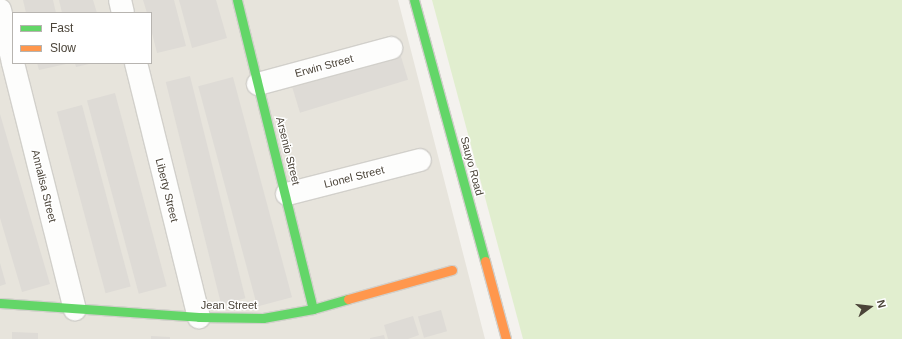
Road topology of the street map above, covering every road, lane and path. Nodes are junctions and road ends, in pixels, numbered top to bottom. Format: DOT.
graph roads {
  1 [pos="120,0"];
  2 [pos="237,0"];
  3 [pos="414,0"];
  4 [pos="0,10"];
  5 [pos="124,12"];
  6 [pos="391,48"];
  7 [pos="12,58"];
  8 [pos="14,64"];
  9 [pos="136,64"];
  10 [pos="258,84"];
  11 [pos="420,160"];
  12 [pos="287,194"];
  13 [pos="452,270"];
  14 [pos="0,303"];
  15 [pos="75,309"];
  16 [pos="314,309"];
  17 [pos="199,317"];
  18 [pos="506,339"];
  1 -- 5 [label="street"];
  2 -- 10 [label="street, Arsenio Street"];
  3 -- 18 [label="street, Sauyo Road"];
  4 -- 7 [label="street, Annalisa Street"];
  6 -- 10 [label="street, Erwin Street"];
  8 -- 15 [label="street, Annalisa Street"];
  9 -- 17 [label="street, Liberty Street"];
  10 -- 12 [label="street, Arsenio Street"];
  11 -- 12 [label="street, Lionel Street"];
  12 -- 16 [label="street, Arsenio Street"];
  13 -- 16 [label="street, Jean Street"];
  14 -- 15 [label="street, Jean Street"];
  15 -- 17 [label="street, Jean Street"];
  16 -- 17 [label="street, Jean Street"];
}
